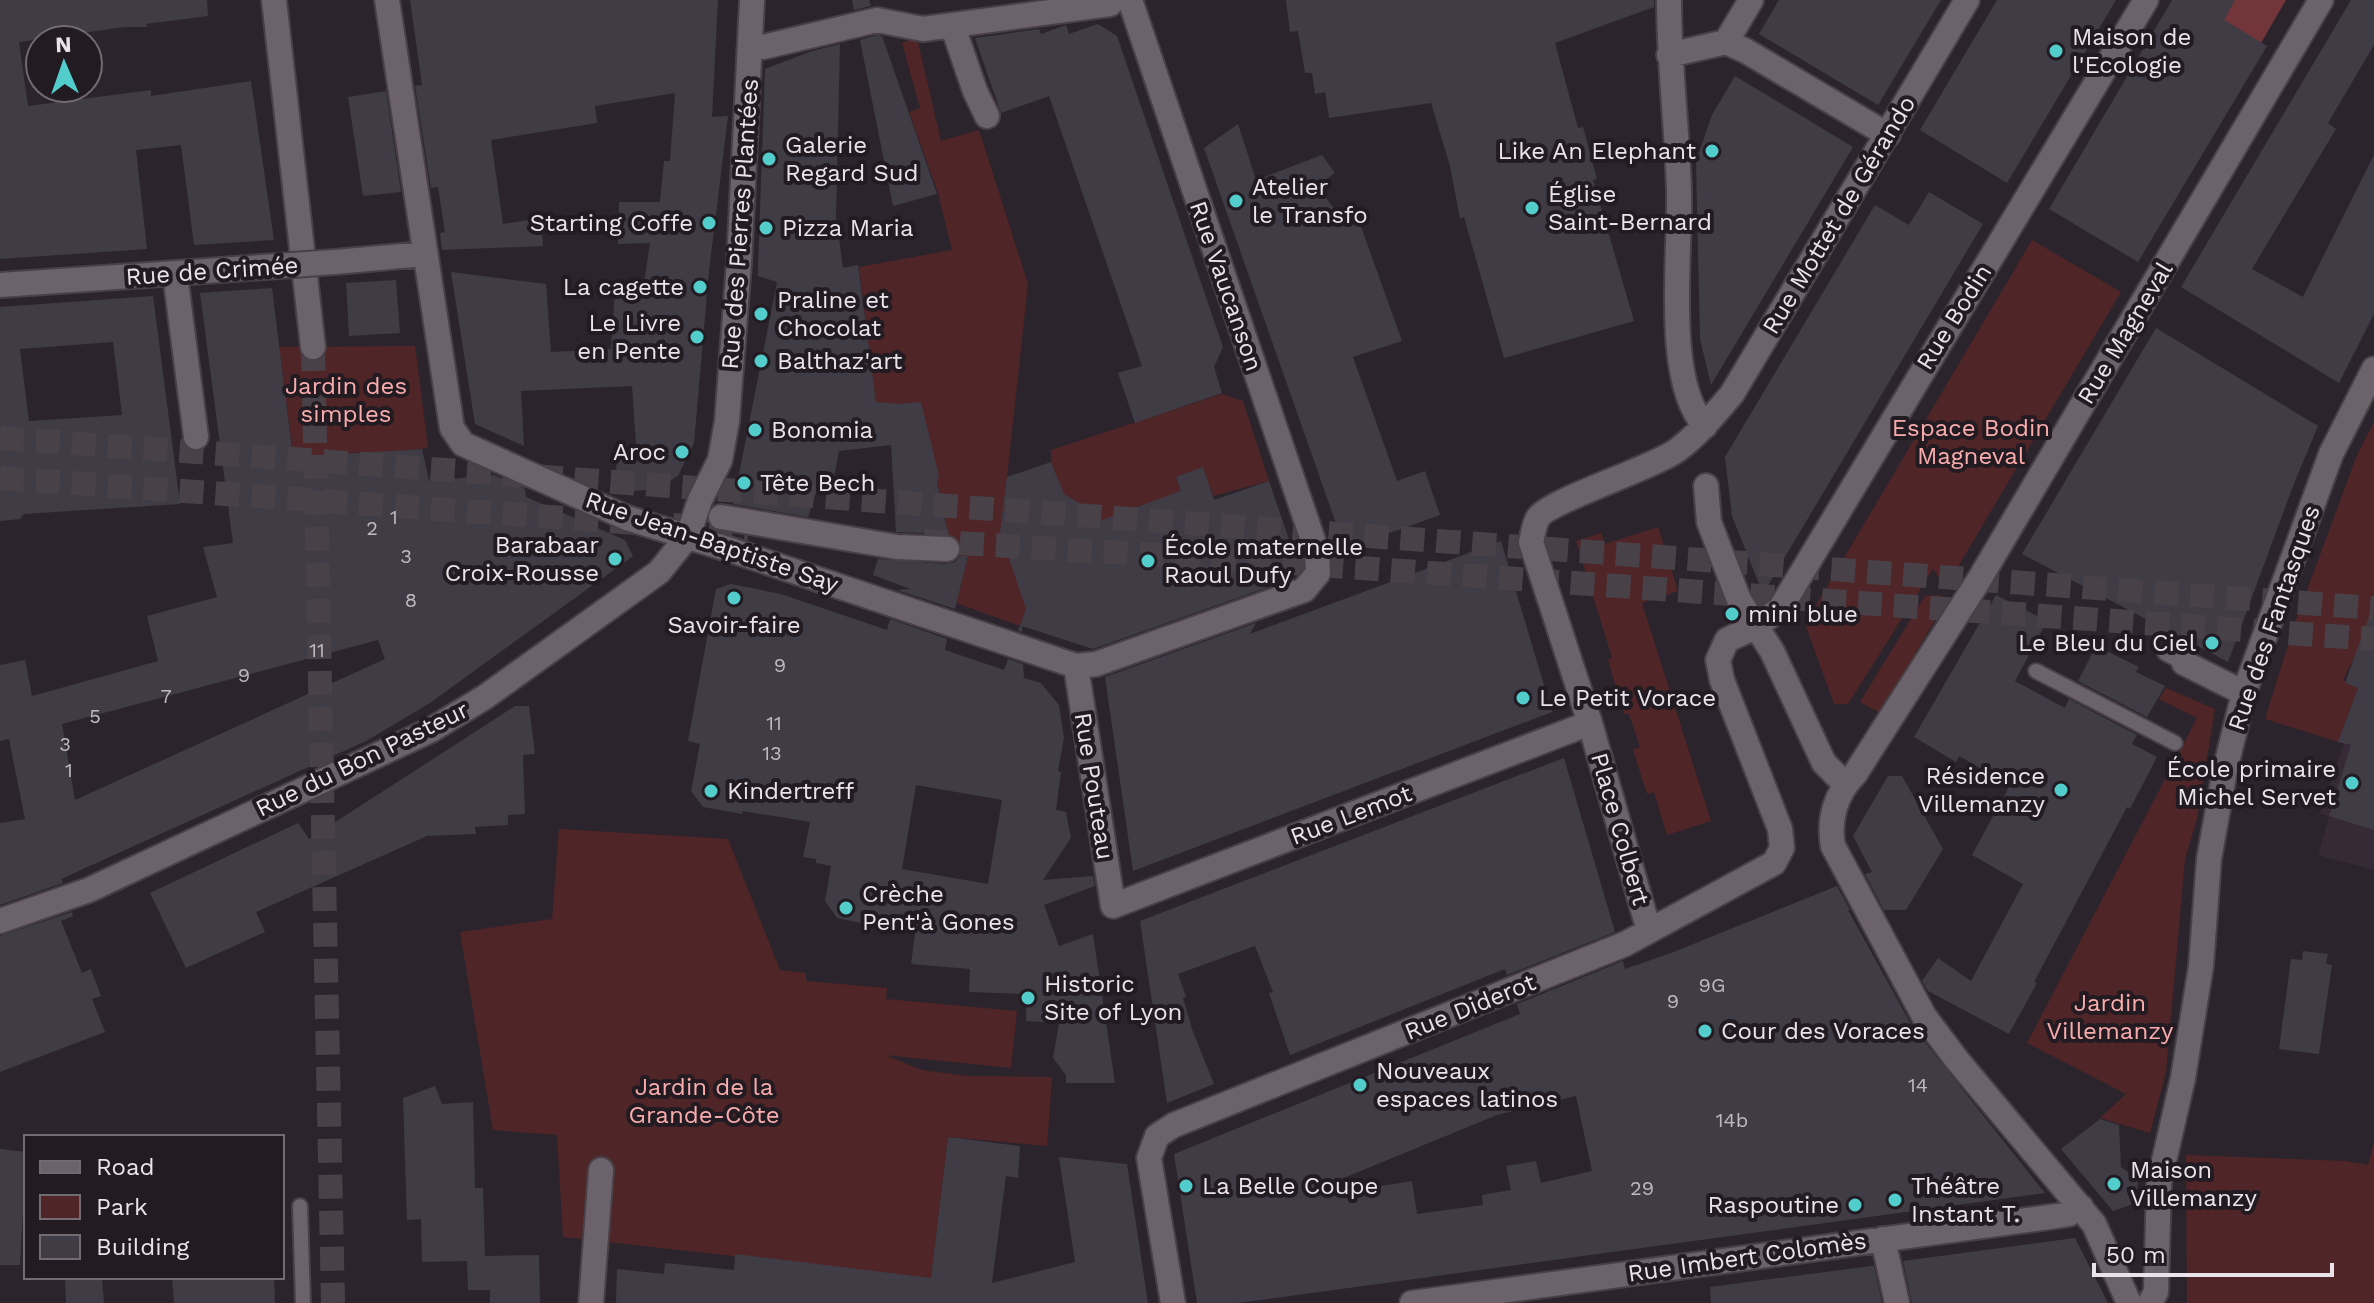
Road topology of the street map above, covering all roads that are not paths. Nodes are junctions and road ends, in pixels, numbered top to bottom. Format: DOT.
graph roads {
  1 [pos="274,0"];
  2 [pos="387,0"];
  3 [pos="752,0"];
  4 [pos="1669,0"];
  5 [pos="1751,0"];
  6 [pos="1967,0"];
  7 [pos="2146,0"];
  8 [pos="2321,0"];
  9 [pos="1120,2"];
  10 [pos="953,27"];
  11 [pos="1726,42"];
  12 [pos="763,47"];
  13 [pos="1669,55"];
  14 [pos="987,116"];
  15 [pos="1888,135"];
  16 [pos="424,254"];
  17 [pos="175,274"];
  18 [pos="0,285"];
  19 [pos="313,347"];
  20 [pos="2374,369"];
  21 [pos="1705,426"];
  22 [pos="196,437"];
  23 [pos="1706,486"];
  24 [pos="721,517"];
  25 [pos="688,536"];
  26 [pos="947,549"];
  27 [pos="1755,627"];
  28 [pos="2174,658"];
  29 [pos="1076,666"];
  30 [pos="2036,671"];
  31 [pos="2244,693"];
  32 [pos="1590,723"];
  33 [pos="2175,743"];
  34 [pos="1845,784"];
  35 [pos="1113,906"];
  36 [pos="0,921"];
  37 [pos="1649,931"];
  38 [pos="601,1170"];
  39 [pos="300,1206"];
  40 [pos="2081,1207"];
  41 [pos="1883,1239"];
  42 [pos="1538,1294"];
  43 [pos="303,1303"];
  44 [pos="591,1303"];
  45 [pos="1173,1303"];
  46 [pos="1412,1303"];
  47 [pos="1897,1303"];
  48 [pos="2129,1303"];
  49 [pos="2150,1303"];
  1 -- 19 [label="street"];
  2 -- 16 [label="street, Rue Jean-Baptiste Say"];
  3 -- 25 [label="street, Rue des Pierres Plantées"];
  4 -- 13 [label="street"];
  5 -- 11 [label="street"];
  6 -- 15 [label="street, Rue Mottet de Gérando"];
  7 -- 27 [label="street, Rue Bodin"];
  8 -- 34 [label="street, Rue Magneval"];
  9 -- 10 [label="street"];
  9 -- 29 [label="street, Rue Vaucanson"];
  10 -- 12 [label="street"];
  10 -- 14 [label="street"];
  11 -- 13 [label="street"];
  11 -- 15 [label="street"];
  13 -- 21 [label="street"];
  15 -- 21 [label="street, Rue Mottet de Gérando"];
  16 -- 17 [label="street, Rue de Crimée, bridge"];
  16 -- 25 [label="street, Rue Jean-Baptiste Say"];
  17 -- 18 [label="street, Rue de Crimée"];
  17 -- 22 [label="street"];
  20 -- 31 [label="street, Rue des Fantasques"];
  21 -- 32 [label="street, Place Colbert"];
  23 -- 27 [label="street"];
  24 -- 26 [label="street"];
  25 -- 29 [label="street, Rue Jean-Baptiste Say"];
  25 -- 36 [label="street, Rue du Bon Pasteur"];
  27 -- 34 [label="street"];
  27 -- 37 [label="street, Place Colbert"];
  28 -- 31 [label="street"];
  29 -- 35 [label="street, Rue Pouteau"];
  30 -- 33 [label="lane"];
  31 -- 49 [label="street, Rue des Fantasques"];
  32 -- 35 [label="street, Rue Lemot"];
  32 -- 37 [label="street, Place Colbert"];
  34 -- 40 [label="street, Rue Magneval"];
  37 -- 45 [label="street, Rue Diderot"];
  38 -- 44 [label="street"];
  39 -- 43 [label="lane"];
  40 -- 41 [label="street, Rue Imbert Colomès"];
  40 -- 48 [label="street, Rue Magneval"];
  41 -- 42 [label="street, Rue Imbert Colomès"];
  41 -- 47 [label="street"];
  42 -- 46 [label="street, Rue Imbert Colomès"];
}
